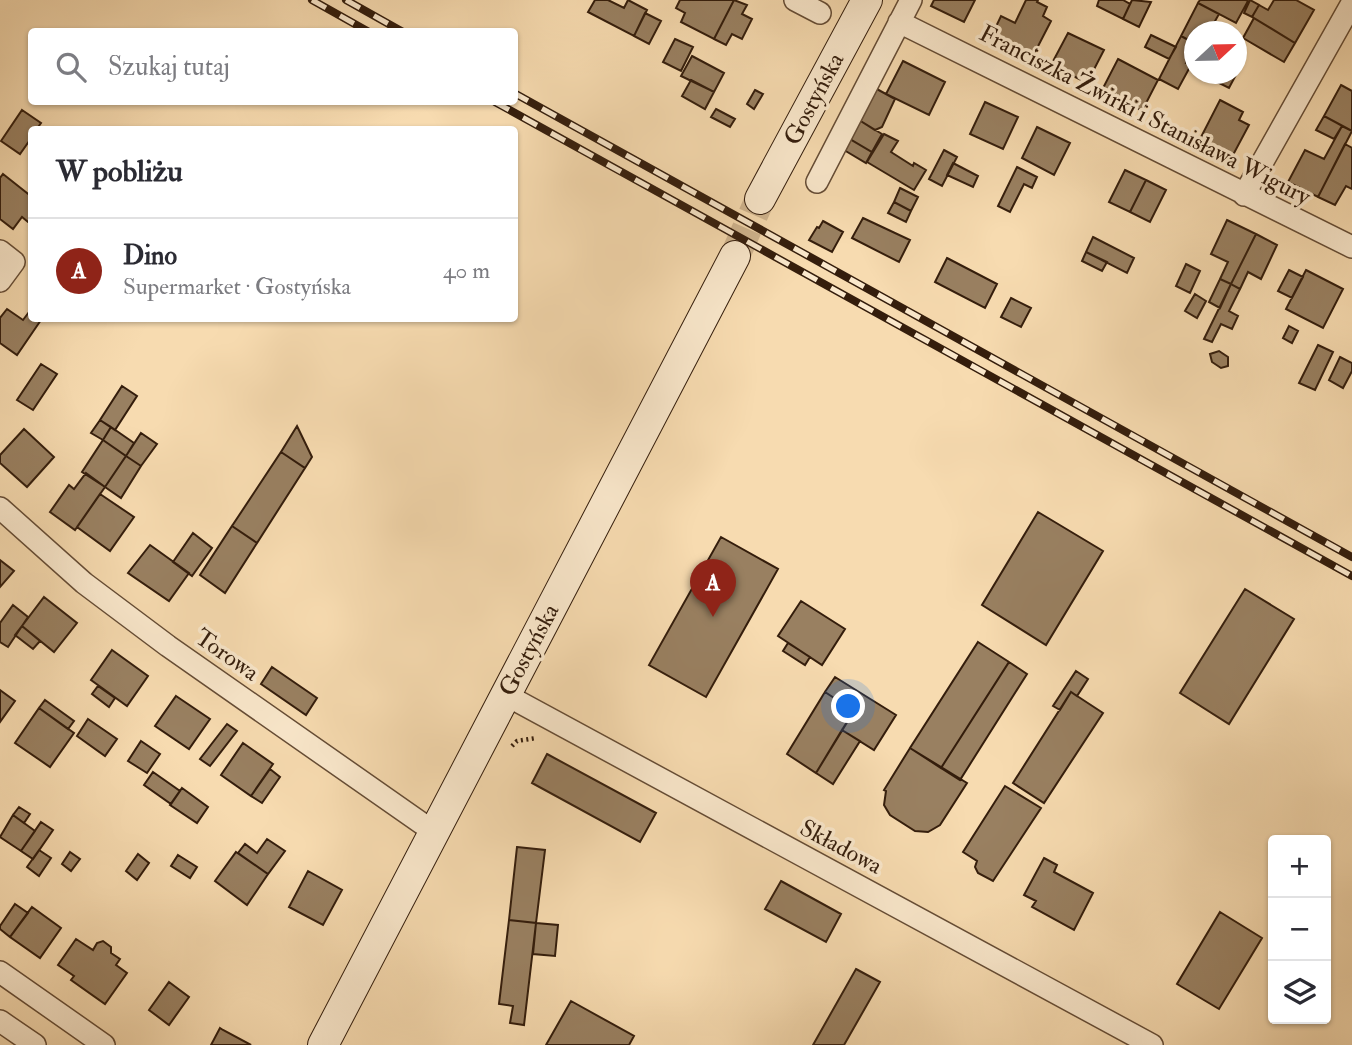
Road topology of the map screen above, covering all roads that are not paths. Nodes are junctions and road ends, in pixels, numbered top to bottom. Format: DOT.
graph roads {
  1 [pos="794,0"];
  2 [pos="867,0"];
  3 [pos="911,0"];
  4 [pos="1352,3"];
  5 [pos="820,13"];
  6 [pos="899,22"];
  7 [pos="817,182"];
  8 [pos="1244,195"];
  9 [pos="760,199"];
  10 [pos="1352,247"];
  11 [pos="0,251"];
  12 [pos="734,256"];
  13 [pos="0,281"];
  14 [pos="0,508"];
  15 [pos="506,695"];
  16 [pos="434,832"];
  17 [pos="0,972"];
  18 [pos="0,1021"];
  19 [pos="35,1045"];
  20 [pos="104,1045"];
  21 [pos="323,1045"];
  22 [pos="1152,1045"];
  1 -- 5 [label="street"];
  2 -- 9 [label="main road, Gostyńska"];
  3 -- 6 [label="street"];
  4 -- 8 [label="street"];
  6 -- 7 [label="street"];
  6 -- 8 [label="street, Franciszka Żwirki i Stanisława Wigury"];
  8 -- 10 [label="street, Franciszka Żwirki i Stanisława Wigury"];
  11 -- 13 [label="street"];
  12 -- 15 [label="main road, Gostyńska"];
  14 -- 16 [label="street, Torowa"];
  15 -- 16 [label="main road, Gostyńska"];
  15 -- 22 [label="street, Składowa"];
  16 -- 21 [label="main road, Gostyńska"];
  17 -- 20 [label="street"];
  18 -- 19 [label="street"];
}
